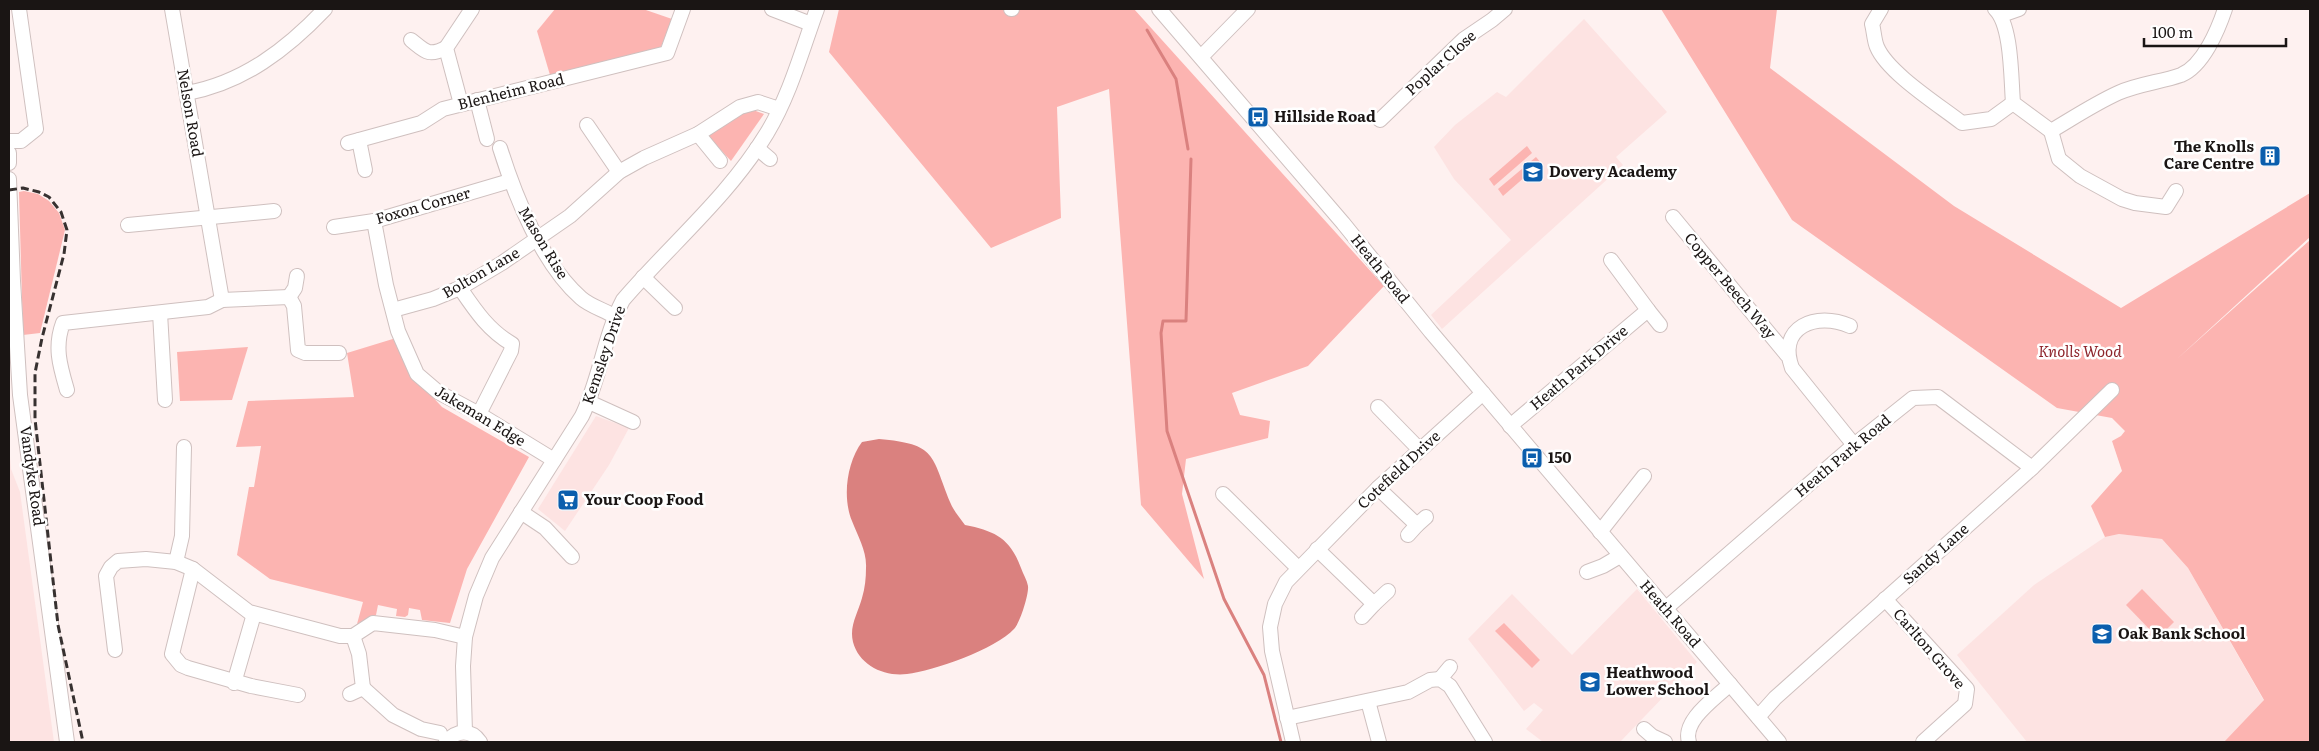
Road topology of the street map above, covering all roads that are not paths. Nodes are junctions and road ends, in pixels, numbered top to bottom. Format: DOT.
graph roads {
  1 [pos="19,9"];
  2 [pos="172,9"];
  3 [pos="325,9"];
  4 [pos="472,9"];
  5 [pos="683,9"];
  6 [pos="772,9"];
  7 [pos="817,9"];
  8 [pos="1159,9"];
  9 [pos="1248,9"];
  10 [pos="1505,9"];
  11 [pos="1881,9"];
  12 [pos="2019,9"];
  13 [pos="2225,9"];
  14 [pos="1999,12"];
  15 [pos="811,24"];
  16 [pos="411,40"];
  17 [pos="446,48"];
  18 [pos="1201,57"];
  19 [pos="187,93"];
  20 [pos="477,100"];
  21 [pos="2013,103"];
  22 [pos="461,104"];
  23 [pos="779,109"];
  24 [pos="1380,120"];
  25 [pos="587,125"];
  26 [pos="2051,131"];
  27 [pos="698,134"];
  28 [pos="487,139"];
  29 [pos="9,142"];
  30 [pos="500,148"];
  31 [pos="757,148"];
  32 [pos="9,154"];
  33 [pos="770,159"];
  34 [pos="720,161"];
  35 [pos="9,163"];
  36 [pos="365,170"];
  37 [pos="619,172"];
  38 [pos="9,180"];
  39 [pos="510,181"];
  40 [pos="2176,191"];
  41 [pos="274,211"];
  42 [pos="208,217"];
  43 [pos="1673,217"];
  44 [pos="374,221"];
  45 [pos="128,225"];
  46 [pos="334,227"];
  47 [pos="538,238"];
  48 [pos="1611,260"];
  49 [pos="297,276"];
  50 [pos="643,277"];
  51 [pos="460,288"];
  52 [pos="288,297"];
  53 [pos="222,300"];
  54 [pos="675,308"];
  55 [pos="393,310"];
  56 [pos="1648,310"];
  57 [pos="160,313"];
  58 [pos="614,316"];
  59 [pos="1660,325"];
  60 [pos="1850,326"];
  61 [pos="339,353"];
  62 [pos="1787,355"];
  63 [pos="66,390"];
  64 [pos="2112,390"];
  65 [pos="1483,393"];
  66 [pos="165,400"];
  67 [pos="589,402"];
  68 [pos="1378,407"];
  69 [pos="479,414"];
  70 [pos="633,422"];
  71 [pos="1510,426"];
  72 [pos="1854,446"];
  73 [pos="184,447"];
  74 [pos="1418,449"];
  75 [pos="554,460"];
  76 [pos="2032,468"];
  77 [pos="1644,476"];
  78 [pos="1378,488"];
  79 [pos="1223,494"];
  80 [pos="521,512"];
  81 [pos="1417,526"];
  82 [pos="1600,532"];
  83 [pos="1318,549"];
  84 [pos="1620,556"];
  85 [pos="572,557"];
  86 [pos="176,562"];
  87 [pos="1298,568"];
  88 [pos="193,569"];
  89 [pos="1586,572"];
  90 [pos="1388,591"];
  91 [pos="1885,599"];
  92 [pos="1374,604"];
  93 [pos="1665,609"];
  94 [pos="254,614"];
  95 [pos="1362,617"];
  96 [pos="353,636"];
  97 [pos="465,637"];
  98 [pos="115,650"];
  99 [pos="1450,667"];
  100 [pos="1440,679"];
  101 [pos="234,682"];
  102 [pos="1730,684"];
  103 [pos="362,688"];
  104 [pos="350,694"];
  105 [pos="298,695"];
  106 [pos="1368,701"];
  107 [pos="1758,717"];
  108 [pos="1287,718"];
  109 [pos="1644,729"];
  110 [pos="465,732"];
  111 [pos="443,737"];
  112 [pos="67,742"];
  113 [pos="480,742"];
  114 [pos="1293,742"];
  115 [pos="1380,742"];
  116 [pos="1485,742"];
  117 [pos="1665,742"];
  118 [pos="1687,742"];
  119 [pos="1779,742"];
  120 [pos="1923,742"];
  1 -- 29 [label="street"];
  2 -- 19 [label="street, Nelson Road"];
  3 -- 19 [label="street"];
  4 -- 17 [label="street"];
  5 -- 20 [label="street, Blenheim Road"];
  6 -- 15 [label="street"];
  7 -- 15 [label="street, Kemsley Drive"];
  8 -- 18 [label="street, Heath Road"];
  9 -- 18 [label="street"];
  10 -- 24 [label="street, Poplar Close"];
  11 -- 21 [label="street"];
  12 -- 14 [label="street"];
  13 -- 26 [label="street"];
  14 -- 21 [label="street"];
  15 -- 23 [label="street, Kemsley Drive"];
  16 -- 17 [label="street"];
  17 -- 22 [label="street"];
  18 -- 65 [label="street, Heath Road"];
  19 -- 42 [label="street, Nelson Road"];
  20 -- 22 [label="street, Blenheim Road"];
  20 -- 28 [label="street"];
  21 -- 26 [label="street"];
  22 -- 36 [label="street, Blenheim Road"];
  23 -- 27 [label="street, Bolton Lane"];
  23 -- 31 [label="street, Kemsley Drive"];
  25 -- 37 [label="street"];
  26 -- 40 [label="street"];
  27 -- 34 [label="street"];
  27 -- 37 [label="street, Bolton Lane"];
  30 -- 39 [label="street, Mason Rise"];
  31 -- 33 [label="street"];
  31 -- 50 [label="street, Kemsley Drive"];
  32 -- 35 [label="street"];
  37 -- 47 [label="street, Bolton Lane"];
  38 -- 112 [label="street, Vandyke Road"];
  39 -- 44 [label="street, Foxon Corner"];
  39 -- 47 [label="street, Mason Rise"];
  41 -- 42 [label="street"];
  42 -- 45 [label="street"];
  42 -- 53 [label="street, Nelson Road"];
  43 -- 62 [label="street, Copper Beech Way"];
  44 -- 46 [label="street, Foxon Corner"];
  44 -- 55 [label="street, Jakeman Edge"];
  47 -- 51 [label="street, Bolton Lane"];
  47 -- 58 [label="street, Mason Rise"];
  48 -- 56 [label="street"];
  49 -- 52 [label="street"];
  50 -- 54 [label="street"];
  50 -- 58 [label="street, Kemsley Drive"];
  51 -- 55 [label="street, Bolton Lane"];
  51 -- 69 [label="street"];
  52 -- 53 [label="street"];
  52 -- 61 [label="street"];
  53 -- 57 [label="street"];
  55 -- 69 [label="street, Jakeman Edge"];
  56 -- 59 [label="street"];
  56 -- 71 [label="street, Heath Park Drive"];
  57 -- 63 [label="street"];
  57 -- 66 [label="street"];
  58 -- 67 [label="street, Kemsley Drive"];
  60 -- 62 [label="street, Copper Beech Way"];
  62 -- 72 [label="street, Copper Beech Way"];
  64 -- 76 [label="street, Sandy Lane"];
  65 -- 71 [label="street, Heath Road"];
  65 -- 74 [label="street, Cotefield Drive"];
  67 -- 70 [label="street"];
  67 -- 75 [label="street, Kemsley Drive"];
  68 -- 74 [label="street"];
  69 -- 75 [label="street, Jakeman Edge"];
  71 -- 82 [label="street, Heath Road"];
  72 -- 76 [label="street, Heath Park Road"];
  72 -- 93 [label="street, Heath Park Road"];
  73 -- 86 [label="street"];
  74 -- 78 [label="street, Cotefield Drive"];
  75 -- 80 [label="street, Kemsley Drive"];
  76 -- 91 [label="street, Sandy Lane"];
  77 -- 82 [label="street"];
  78 -- 81 [label="street"];
  78 -- 83 [label="street, Cotefield Drive"];
  79 -- 87 [label="street"];
  80 -- 85 [label="street"];
  80 -- 97 [label="street, Kemsley Drive"];
  82 -- 84 [label="street, Heath Road"];
  83 -- 87 [label="street, Cotefield Drive"];
  83 -- 92 [label="street"];
  84 -- 89 [label="street"];
  84 -- 93 [label="street, Heath Road"];
  86 -- 88 [label="street"];
  86 -- 98 [label="street"];
  87 -- 108 [label="street, Cotefield Drive"];
  88 -- 94 [label="street"];
  88 -- 101 [label="street"];
  90 -- 92 [label="street"];
  91 -- 107 [label="street, Sandy Lane"];
  91 -- 120 [label="street, Carlton Grove"];
  92 -- 95 [label="street"];
  93 -- 102 [label="street, Heath Road"];
  94 -- 96 [label="street"];
  94 -- 101 [label="street"];
  96 -- 97 [label="street"];
  96 -- 103 [label="street"];
  97 -- 110 [label="street, Kemsley Drive"];
  99 -- 100 [label="street"];
  100 -- 106 [label="street"];
  100 -- 116 [label="street"];
  101 -- 105 [label="street"];
  102 -- 107 [label="street, Heath Road"];
  102 -- 118 [label="street"];
  103 -- 104 [label="street"];
  103 -- 111 [label="street"];
  106 -- 108 [label="street"];
  106 -- 115 [label="street"];
  107 -- 119 [label="street, Heath Road"];
  108 -- 114 [label="street, Cotefield Drive"];
  109 -- 117 [label="street"];
  110 -- 111 [label="street"];
  110 -- 113 [label="street"];
}
